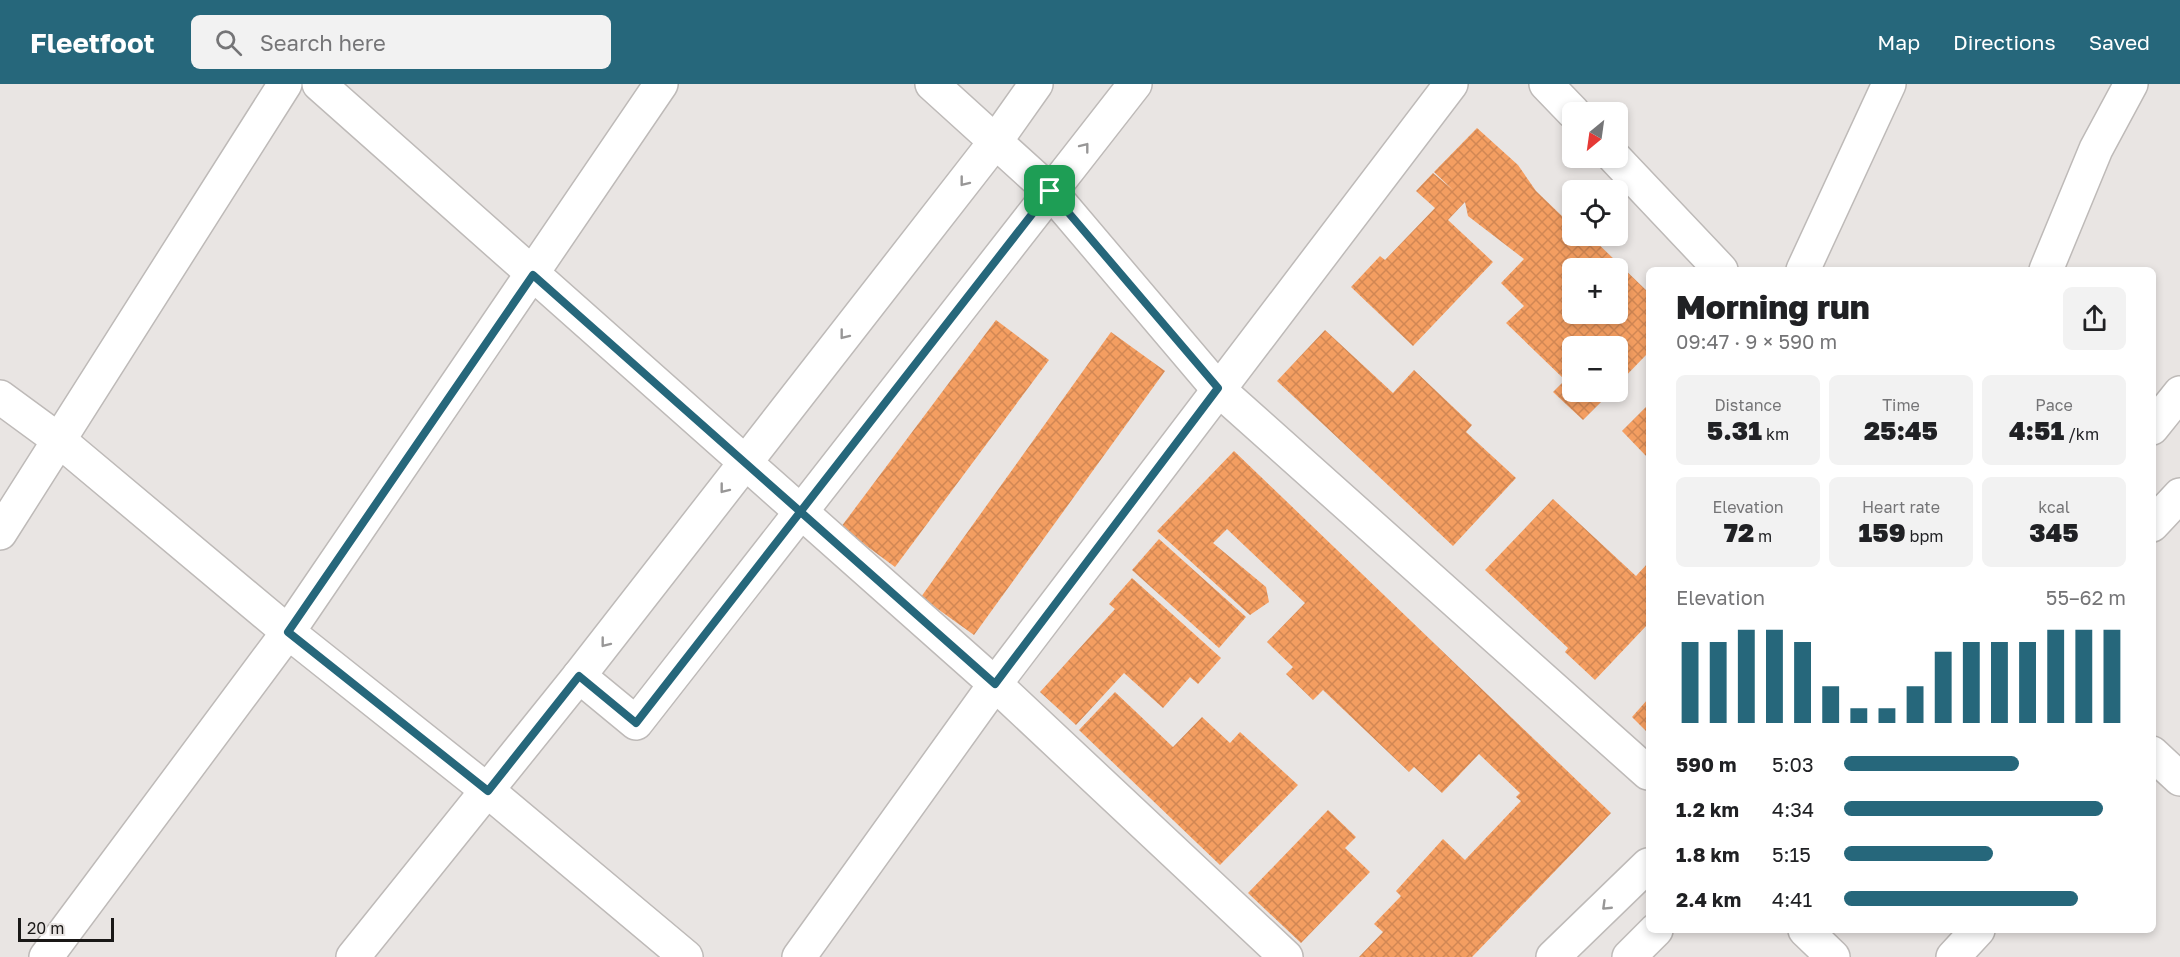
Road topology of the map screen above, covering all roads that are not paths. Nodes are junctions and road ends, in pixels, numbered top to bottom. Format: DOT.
graph roads {
  1 [pos="285,84"];
  2 [pos="319,84"];
  3 [pos="662,84"];
  4 [pos="932,84"];
  5 [pos="1036,84"];
  6 [pos="1135,84"];
  7 [pos="1451,84"];
  8 [pos="1546,84"];
  9 [pos="1890,84"];
  10 [pos="2131,84"];
  11 [pos="1563,102"];
  12 [pos="995,142"];
  13 [pos="1624,168"];
  14 [pos="1050,191"];
  15 [pos="1718,267"];
  16 [pos="1804,267"];
  17 [pos="2047,267"];
  18 [pos="533,275"];
  19 [pos="1218,388"];
  20 [pos="2180,393"];
  21 [pos="0,397"];
  22 [pos="2156,423"];
  23 [pos="60,441"];
  24 [pos="744,463"];
  25 [pos="2180,495"];
  26 [pos="801,514"];
  27 [pos="2156,521"];
  28 [pos="0,533"];
  29 [pos="288,632"];
  30 [pos="579,676"];
  31 [pos="995,684"];
  32 [pos="2156,757"];
  33 [pos="1646,771"];
  34 [pos="2180,779"];
  35 [pos="488,791"];
  36 [pos="1646,867"];
  37 [pos="1653,933"];
  38 [pos="1808,933"];
  39 [pos="1975,933"];
  40 [pos="46,957"];
  41 [pos="353,957"];
  42 [pos="686,957"];
  43 [pos="799,957"];
  44 [pos="1286,957"];
  45 [pos="1553,957"];
  46 [pos="1629,957"];
  47 [pos="1833,957"];
  48 [pos="1953,957"];
  1 -- 23 [label="street"];
  2 -- 18 [label="street"];
  3 -- 18 [label="street"];
  4 -- 12 [label="street"];
  5 -- 12 [label="street"];
  14 -- 6 [label="street, one-way"];
  7 -- 19 [label="street"];
  8 -- 11 [label="street"];
  9 -- 16 [label="street"];
  10 -- 17 [label="street"];
  12 -- 14 [label="street"];
  12 -- 24 [label="street, one-way"];
  13 -- 15 [label="street"];
  14 -- 19 [label="street"];
  14 -- 26 [label="street"];
  18 -- 24 [label="street"];
  18 -- 29 [label="street"];
  19 -- 31 [label="street"];
  19 -- 33 [label="street"];
  20 -- 22 [label="street"];
  21 -- 23 [label="street"];
  23 -- 28 [label="street"];
  23 -- 29 [label="street"];
  24 -- 26 [label="street"];
  24 -- 30 [label="street, one-way"];
  25 -- 27 [label="street"];
  26 -- 30 [label="street"];
  26 -- 31 [label="street"];
  29 -- 35 [label="street"];
  29 -- 40 [label="street"];
  30 -- 35 [label="street"];
  31 -- 43 [label="street"];
  31 -- 44 [label="street"];
  32 -- 34 [label="street"];
  35 -- 41 [label="street"];
  35 -- 42 [label="street"];
  36 -- 45 [label="street, one-way"];
  37 -- 46 [label="street"];
  38 -- 47 [label="street"];
  39 -- 48 [label="street"];
}
